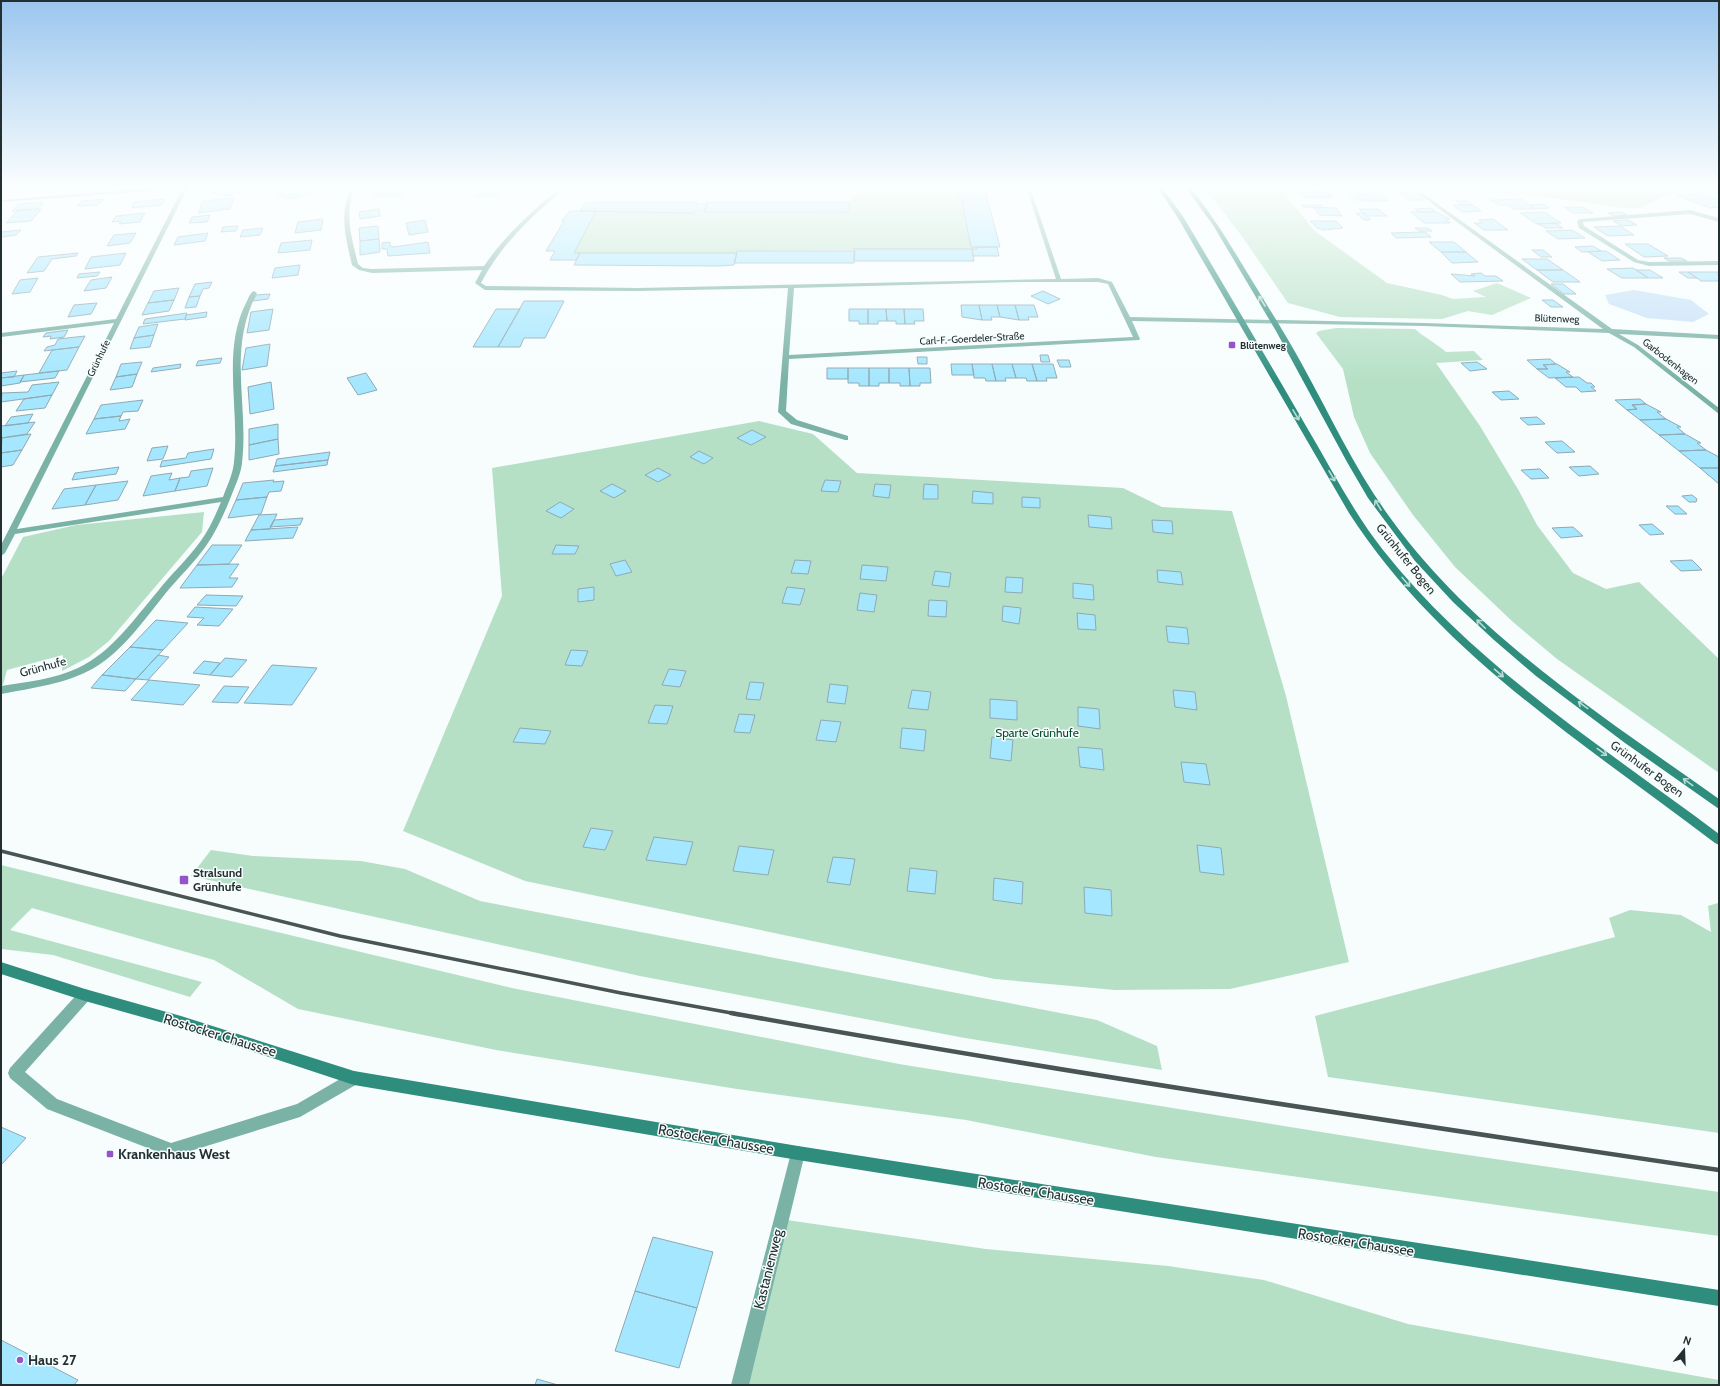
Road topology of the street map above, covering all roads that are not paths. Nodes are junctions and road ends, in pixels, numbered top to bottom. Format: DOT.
graph roads {
  1 [pos="152,252"];
  2 [pos="352,252"];
  3 [pos="498,252"];
  4 [pos="1050,252"];
  5 [pos="1201,252"];
  6 [pos="1231,252"];
  7 [pos="1500,252"];
  8 [pos="1621,252"];
  9 [pos="1719,263"];
  10 [pos="484,268"];
  11 [pos="1059,280"];
  12 [pos="791,288"];
  13 [pos="254,294"];
  14 [pos="1128,319"];
  15 [pos="117,320"];
  16 [pos="1242,321"];
  17 [pos="1274,321"];
  18 [pos="1608,330"];
  19 [pos="1,335"];
  20 [pos="1719,337"];
  21 [pos="786,357"];
  22 [pos="1719,412"];
  23 [pos="845,438"];
  24 [pos="225,499"];
  25 [pos="12,532"];
  26 [pos="1,553"];
  27 [pos="1,690"];
  28 [pos="1719,805"];
  29 [pos="1719,840"];
  30 [pos="1,968"];
  31 [pos="84,995"];
  32 [pos="354,1078"];
  33 [pos="798,1153"];
  34 [pos="1719,1298"];
  35 [pos="740,1385"];
  1 -- 15 [label="street, Grünhufe"];
  2 -- 10 [label="street"];
  3 -- 10 [label="street"];
  4 -- 11 [label="street"];
  5 -- 16 [label="main road, Grünhufer Bogen"];
  17 -- 6 [label="main road, Grünhufer Bogen, one-way"];
  7 -- 18 [label="street, Garbodenhagen"];
  8 -- 9 [label="street"];
  10 -- 12 [label="street, Carl-F.-Goerdeler-Straße"];
  11 -- 12 [label="street, Carl-F.-Goerdeler-Straße"];
  11 -- 14 [label="street, Carl-F.-Goerdeler-Straße"];
  12 -- 21 [label="street"];
  13 -- 24 [label="street, Grünhufe"];
  14 -- 16 [label="street, Blütenweg"];
  14 -- 21 [label="street, Carl-F.-Goerdeler-Straße"];
  15 -- 19 [label="street"];
  15 -- 25 [label="street, Grünhufe"];
  16 -- 17 [label="street, Blütenweg"];
  16 -- 29 [label="main road, Grünhufer Bogen, one-way"];
  17 -- 18 [label="street, Blütenweg"];
  28 -- 17 [label="main road, Grünhufer Bogen, one-way"];
  18 -- 20 [label="street, Blütenweg"];
  18 -- 22 [label="street, Garbodenhagen"];
  21 -- 23 [label="street"];
  24 -- 25 [label="street"];
  24 -- 27 [label="street, Grünhufe"];
  25 -- 26 [label="street, Grünhufe"];
  30 -- 31 [label="main road, Rostocker Chaussee"];
  31 -- 32 [label="main road, Rostocker Chaussee"];
  31 -- 32 [label="street"];
  32 -- 33 [label="main road, Rostocker Chaussee"];
  33 -- 34 [label="main road, Rostocker Chaussee"];
  33 -- 35 [label="street, Kastanienweg"];
}
